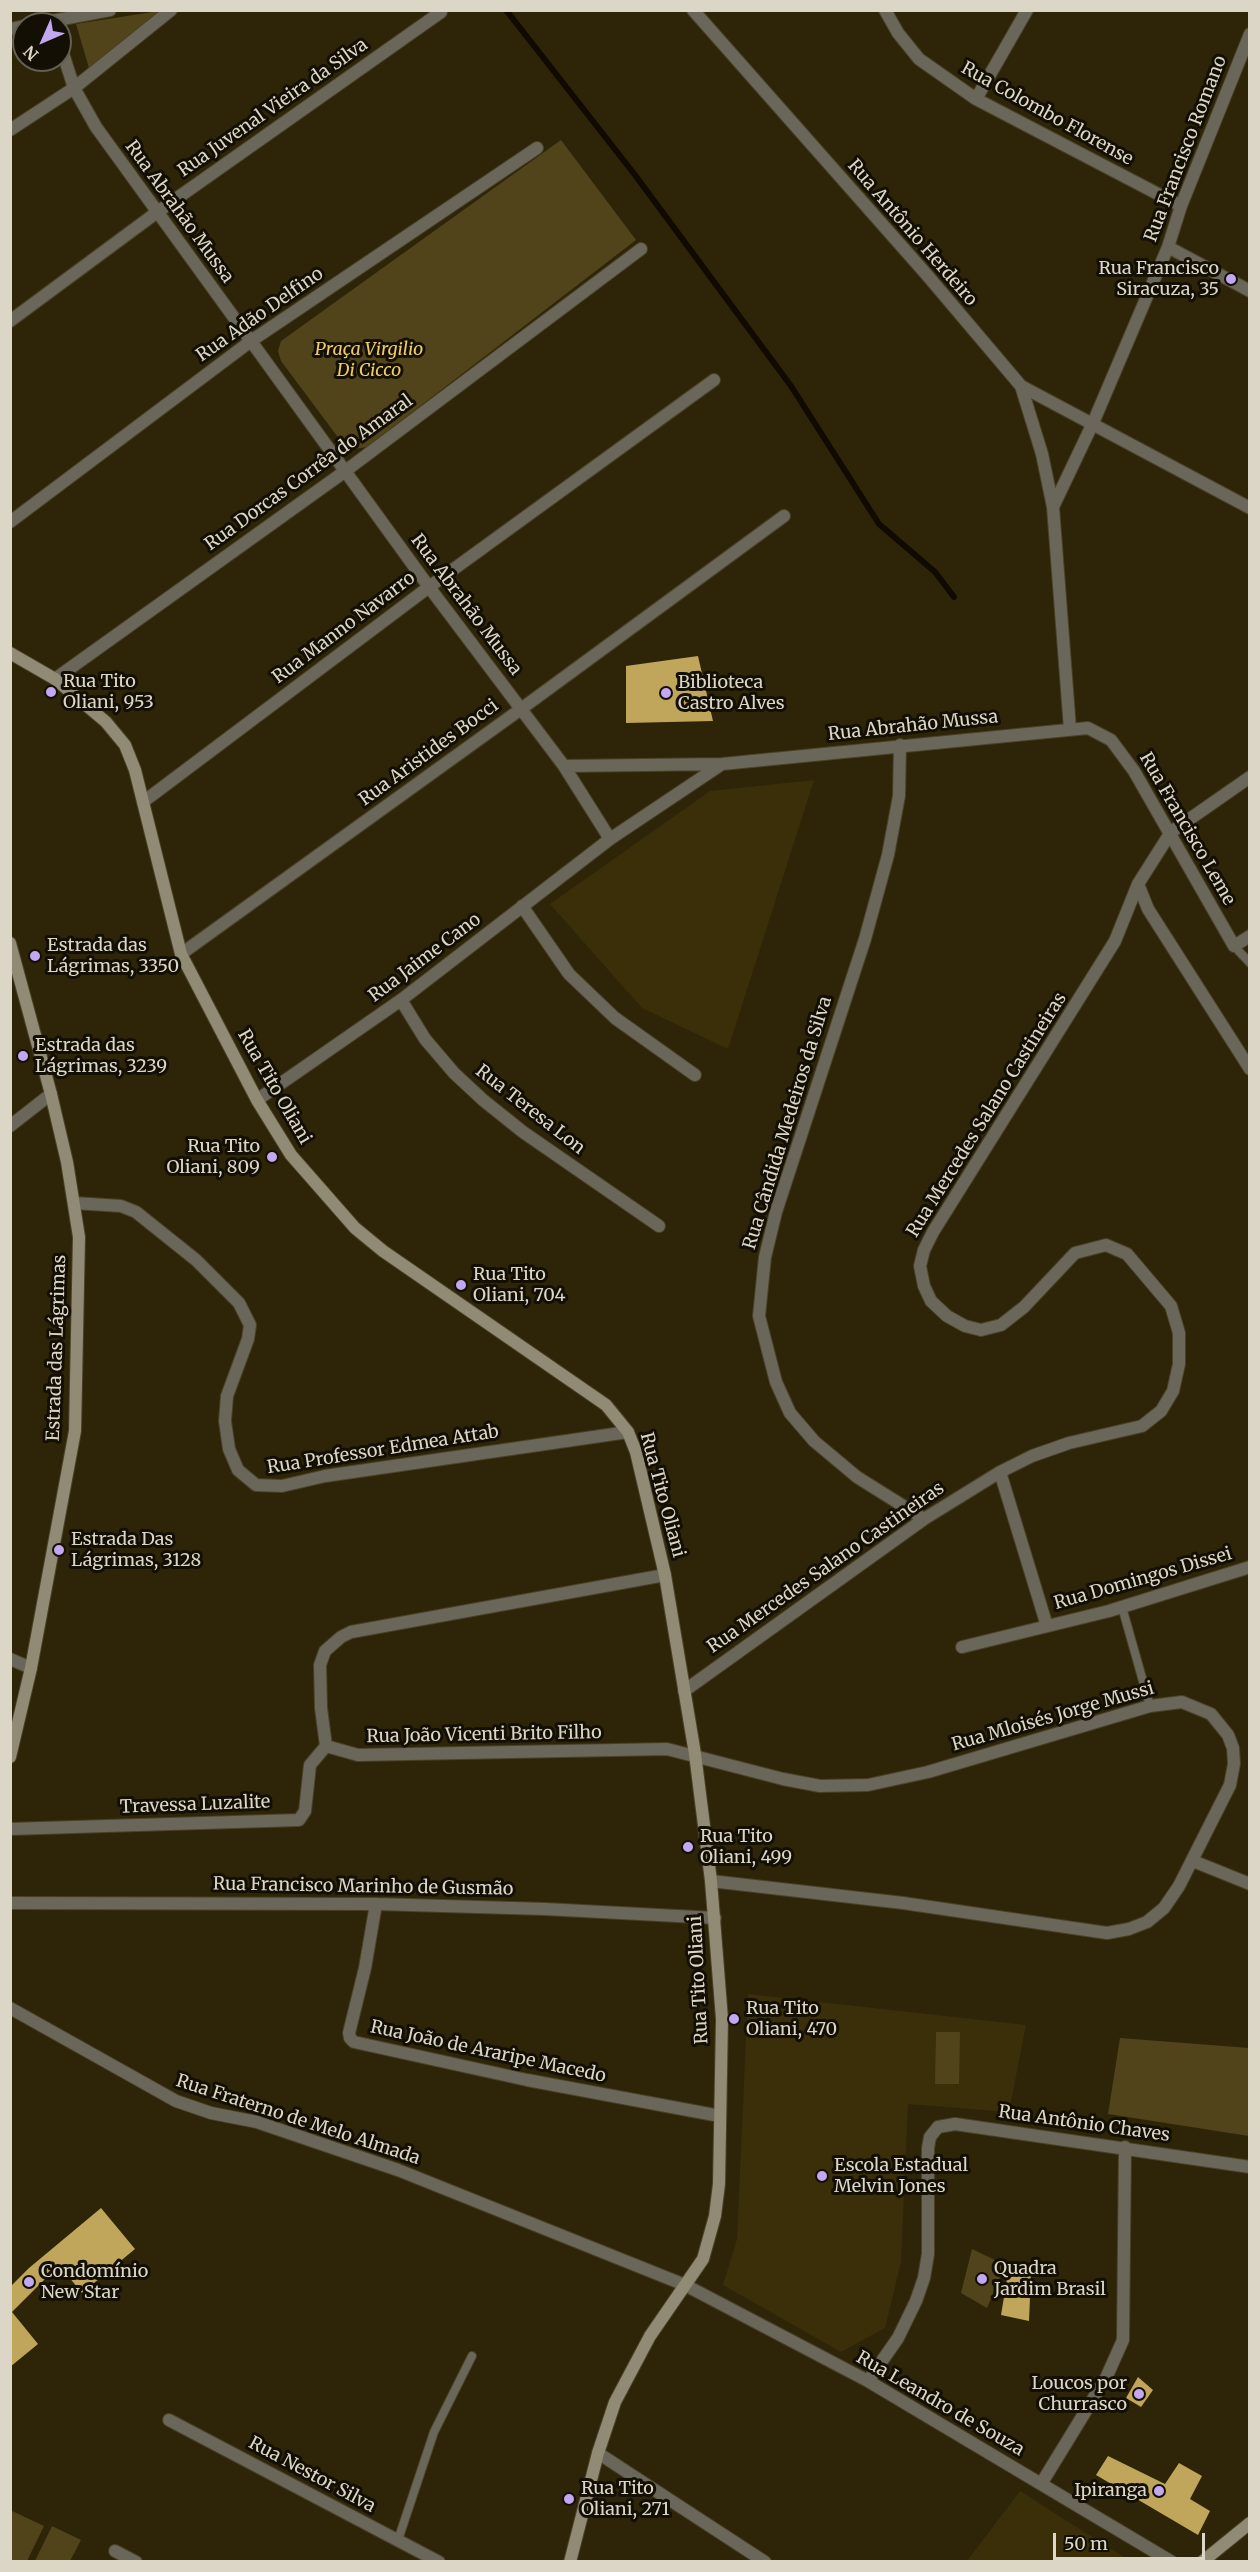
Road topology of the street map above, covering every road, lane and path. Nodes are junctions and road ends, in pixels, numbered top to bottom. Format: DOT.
graph roads {
  1 [pos="110,10"];
  2 [pos="171,10"];
  3 [pos="693,10"];
  4 [pos="885,10"];
  5 [pos="1027,10"];
  6 [pos="441,12"];
  7 [pos="72,15"];
  8 [pos="1250,34"];
  9 [pos="69,72"];
  10 [pos="74,88"];
  11 [pos="975,99"];
  12 [pos="10,130"];
  13 [pos="537,148"];
  14 [pos="1181,206"];
  15 [pos="156,213"];
  16 [pos="1168,247"];
  17 [pos="641,249"];
  18 [pos="1250,291"];
  19 [pos="10,321"];
  20 [pos="251,340"];
  21 [pos="714,380"];
  22 [pos="1021,386"];
  23 [pos="1094,423"];
  24 [pos="344,472"];
  25 [pos="1053,507"];
  26 [pos="1250,508"];
  27 [pos="784,516"];
  28 [pos="10,522"];
  29 [pos="429,587"];
  30 [pos="10,653"];
  31 [pos="55,679"];
  32 [pos="521,709"];
  33 [pos="1070,729"];
  34 [pos="900,745"];
  35 [pos="722,764"];
  36 [pos="564,766"];
  37 [pos="1250,777"];
  38 [pos="143,802"];
  39 [pos="1171,832"];
  40 [pos="610,839"];
  41 [pos="1138,884"];
  42 [pos="522,906"];
  43 [pos="1250,936"];
  44 [pos="10,943"];
  45 [pos="1234,946"];
  46 [pos="181,954"];
  47 [pos="1250,963"];
  48 [pos="401,1000"];
  49 [pos="1250,1069"];
  50 [pos="695,1075"];
  51 [pos="51,1094"];
  52 [pos="257,1100"];
  53 [pos="10,1126"];
  54 [pos="74,1203"];
  55 [pos="659,1226"];
  56 [pos="628,1432"];
  57 [pos="1000,1472"];
  58 [pos="924,1519"];
  59 [pos="1250,1567"];
  60 [pos="665,1575"];
  61 [pos="1122,1607"];
  62 [pos="1047,1626"];
  63 [pos="962,1647"];
  64 [pos="10,1659"];
  65 [pos="32,1668"];
  66 [pos="684,1691"];
  67 [pos="1150,1706"];
  68 [pos="326,1746"];
  69 [pos="695,1754"];
  70 [pos="10,1757"];
  71 [pos="10,1829"];
  72 [pos="1193,1861"];
  73 [pos="711,1881"];
  74 [pos="1250,1884"];
  75 [pos="10,1903"];
  76 [pos="376,1904"];
  77 [pos="715,1918"];
  78 [pos="10,2008"];
  79 [pos="720,2116"];
  80 [pos="1125,2147"];
  81 [pos="1250,2167"];
  82 [pos="685,2285"];
  83 [pos="472,2356"];
  84 [pos="868,2381"];
  85 [pos="169,2420"];
  86 [pos="598,2453"];
  87 [pos="1041,2484"];
  88 [pos="1250,2523"];
  89 [pos="398,2540"];
  90 [pos="115,2551"];
  91 [pos="136,2562"];
  92 [pos="439,2562"];
  93 [pos="570,2562"];
  94 [pos="765,2562"];
  95 [pos="1172,2562"];
  96 [pos="1202,2562"];
  1 -- 7 [label="street"];
  2 -- 10 [label="street"];
  3 -- 22 [label="street, Rua Antônio Herdeiro"];
  4 -- 11 [label="street, Rua Colombo Florense"];
  5 -- 11 [label="street"];
  6 -- 15 [label="street, Rua Juvenal Vieira da Silva"];
  8 -- 14 [label="street, Rua Francisco Romano"];
  9 -- 10 [label="street, Rua Abrahão Mussa"];
  10 -- 12 [label="street"];
  10 -- 15 [label="street, Rua Abrahão Mussa"];
  11 -- 14 [label="street, Rua Colombo Florense"];
  13 -- 20 [label="street, Rua Adão Delfino"];
  14 -- 16 [label="street, Rua Francisco Romano"];
  15 -- 19 [label="street, Rua Juvenal Vieira da Silva"];
  15 -- 20 [label="street, Rua Abrahão Mussa"];
  16 -- 18 [label="street"];
  16 -- 23 [label="street, Rua Francisco Romano"];
  17 -- 24 [label="street, Rua Dorcas Corrêa do Amaral"];
  20 -- 24 [label="street, Rua Abrahão Mussa"];
  20 -- 28 [label="street, Rua Adão Delfino"];
  21 -- 29 [label="street, Rua Manno Navarro"];
  22 -- 23 [label="street"];
  22 -- 25 [label="street, Rua Antônio Herdeiro"];
  23 -- 25 [label="street, Rua Francisco Romano"];
  23 -- 26 [label="street"];
  24 -- 29 [label="street, Rua Abrahão Mussa"];
  24 -- 31 [label="street, Rua Dorcas Corrêa do Amaral"];
  25 -- 33 [label="street, Rua Antônio Herdeiro"];
  27 -- 32 [label="street, Rua Aristides Bocci"];
  29 -- 32 [label="street, Rua Abrahão Mussa"];
  29 -- 38 [label="street, Rua Manno Navarro"];
  30 -- 31 [label="street, Rua Tito Oliani"];
  31 -- 38 [label="street, Rua Tito Oliani"];
  32 -- 36 [label="street, Rua Abrahão Mussa"];
  32 -- 46 [label="street, Rua Aristides Bocci"];
  33 -- 34 [label="street, Rua Abrahão Mussa"];
  33 -- 39 [label="street, Rua Francisco Leme"];
  34 -- 35 [label="street, Rua Abrahão Mussa"];
  34 -- 58 [label="street, Rua Cândida Medeiros da Silva"];
  35 -- 36 [label="street, Rua Abrahão Mussa"];
  35 -- 40 [label="street, Rua Jaime Cano"];
  36 -- 40 [label="street"];
  37 -- 39 [label="street"];
  38 -- 46 [label="street, Rua Tito Oliani"];
  39 -- 41 [label="street, Rua Mercedes Salano Castineiras"];
  39 -- 45 [label="street, Rua Francisco Leme"];
  40 -- 42 [label="street, Rua Jaime Cano"];
  41 -- 49 [label="street"];
  41 -- 57 [label="street, Rua Mercedes Salano Castineiras"];
  42 -- 48 [label="street, Rua Jaime Cano"];
  42 -- 50 [label="street"];
  43 -- 45 [label="street"];
  44 -- 51 [label="street, Estrada das Lágrimas"];
  45 -- 47 [label="lane"];
  46 -- 52 [label="street, Rua Tito Oliani"];
  48 -- 52 [label="street, Rua Jaime Cano"];
  48 -- 55 [label="street, Rua Teresa Lon"];
  51 -- 53 [label="street"];
  51 -- 54 [label="street, Estrada das Lágrimas"];
  52 -- 56 [label="street, Rua Tito Oliani"];
  54 -- 56 [label="street, Rua Professor Edmea Attab"];
  54 -- 65 [label="street, Estrada das Lágrimas"];
  56 -- 60 [label="street, Rua Tito Oliani"];
  57 -- 58 [label="street, Rua Mercedes Salano Castineiras"];
  57 -- 62 [label="street, Rua Domingos Dissei"];
  58 -- 66 [label="street, Rua Mercedes Salano Castineiras"];
  59 -- 61 [label="street, Rua Domingos Dissei"];
  60 -- 66 [label="street, Rua Tito Oliani"];
  60 -- 68 [label="street"];
  61 -- 62 [label="street, Rua Domingos Dissei"];
  61 -- 67 [label="lane"];
  62 -- 63 [label="street, Rua Domingos Dissei"];
  64 -- 65 [label="street"];
  65 -- 70 [label="street, Estrada das Lágrimas"];
  66 -- 69 [label="street, Rua Tito Oliani"];
  67 -- 69 [label="street, Rua Mloisés Jorge Mussi"];
  67 -- 72 [label="street, Rua Mloisés Jorge Mussi"];
  68 -- 69 [label="street, Rua João Vicenti Brito Filho"];
  68 -- 71 [label="street, Travessa Luzalite"];
  69 -- 73 [label="street, Rua Tito Oliani"];
  72 -- 73 [label="street, Rua Mloisés Jorge Mussi"];
  72 -- 74 [label="street"];
  73 -- 77 [label="street, Rua Tito Oliani"];
  75 -- 76 [label="street, Rua Francisco Marinho de Gusmão"];
  76 -- 77 [label="street, Rua Francisco Marinho de Gusmão"];
  76 -- 79 [label="street, Rua João de Araripe Macedo"];
  77 -- 79 [label="street, Rua Tito Oliani"];
  78 -- 82 [label="street, Rua Fraterno de Melo Almada"];
  79 -- 82 [label="street, Rua Tito Oliani"];
  80 -- 81 [label="street, Rua Antônio Chaves"];
  80 -- 84 [label="street, Rua Antônio Chaves"];
  80 -- 87 [label="street"];
  82 -- 84 [label="street, Rua Leandro de Souza"];
  82 -- 86 [label="street, Rua Tito Oliani"];
  83 -- 89 [label="lane"];
  84 -- 87 [label="street, Rua Leandro de Souza"];
  85 -- 89 [label="street, Rua Nestor Silva"];
  86 -- 93 [label="street, Rua Tito Oliani"];
  86 -- 94 [label="street"];
  87 -- 95 [label="street, Rua Leandro de Souza"];
  88 -- 96 [label="street"];
  89 -- 92 [label="street, Rua Nestor Silva"];
  90 -- 91 [label="street"];
}
